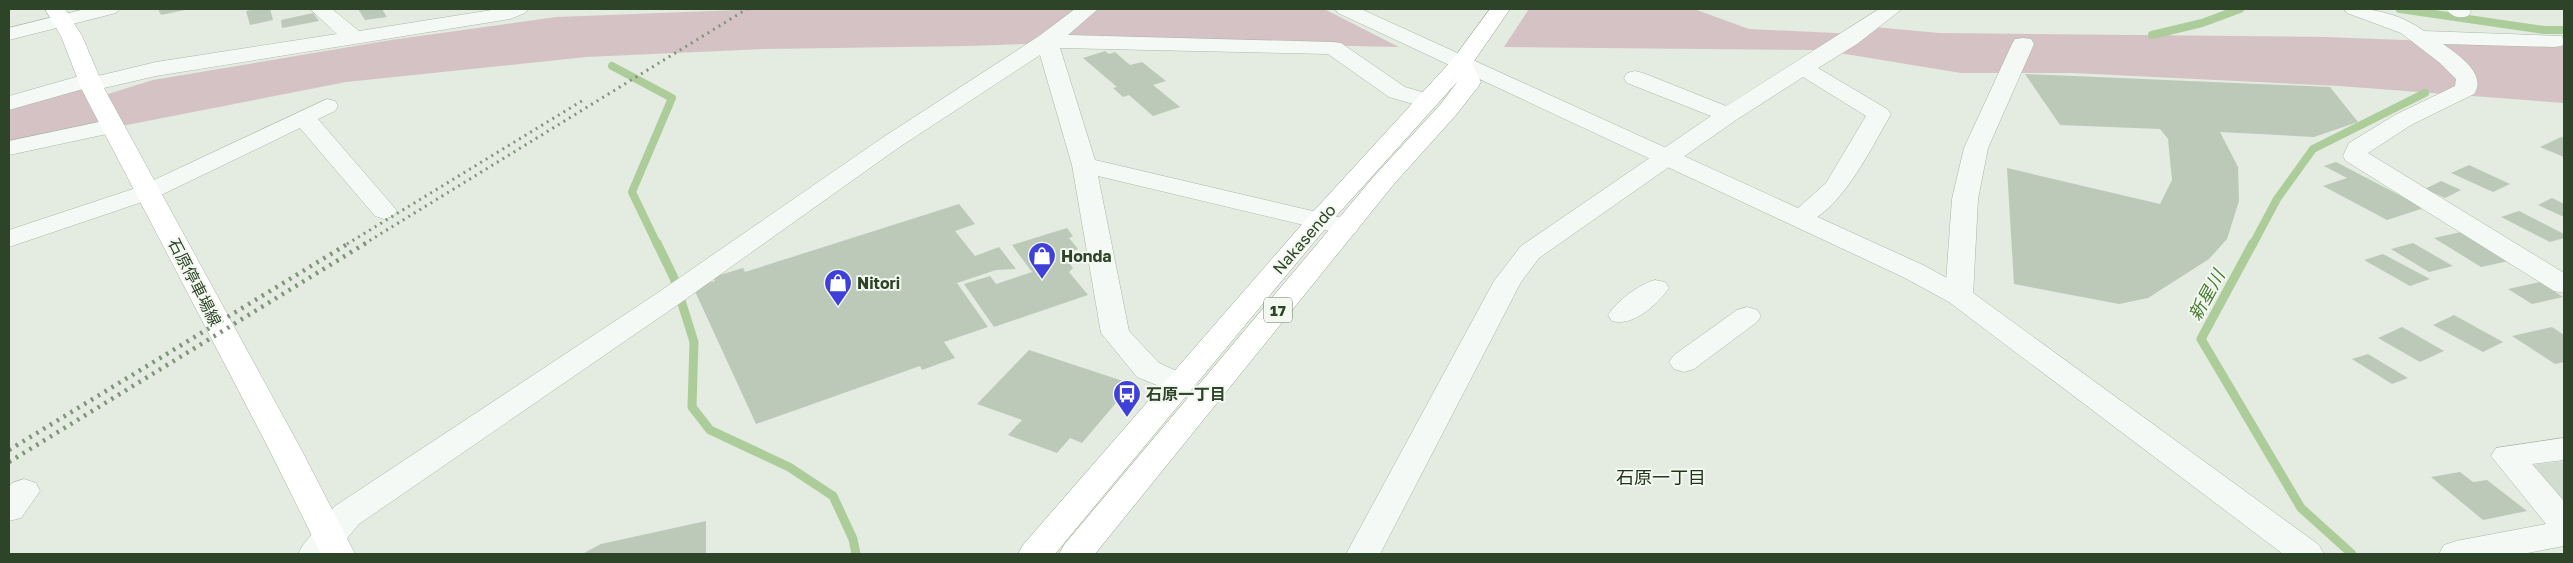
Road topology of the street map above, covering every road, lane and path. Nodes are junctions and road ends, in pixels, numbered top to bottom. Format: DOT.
graph roads {
  1 [pos="109,9"];
  2 [pos="320,9"];
  3 [pos="401,9"];
  4 [pos="518,9"];
  5 [pos="1088,9"];
  6 [pos="1345,9"];
  7 [pos="1500,9"];
  8 [pos="1892,9"];
  9 [pos="2354,9"];
  10 [pos="59,14"];
  11 [pos="421,27"];
  12 [pos="9,34"];
  13 [pos="2418,37"];
  14 [pos="355,38"];
  15 [pos="1047,41"];
  16 [pos="2554,41"];
  17 [pos="2024,44"];
  18 [pos="1462,64"];
  19 [pos="1803,68"];
  20 [pos="1635,78"];
  21 [pos="91,82"];
  22 [pos="1428,101"];
  23 [pos="9,103"];
  24 [pos="327,106"];
  25 [pos="1728,115"];
  26 [pos="304,118"];
  27 [pos="112,126"];
  28 [pos="9,148"];
  29 [pos="1667,158"];
  30 [pos="1084,165"];
  31 [pos="148,192"];
  32 [pos="384,211"];
  33 [pos="1800,218"];
  34 [pos="1333,223"];
  35 [pos="9,239"];
  36 [pos="2561,277"];
  37 [pos="1656,288"];
  38 [pos="1959,296"];
  39 [pos="1622,315"];
  40 [pos="1747,316"];
  41 [pos="1684,362"];
  42 [pos="1179,384"];
  43 [pos="2564,449"];
  44 [pos="327,549"];
  45 [pos="1035,554"];
  46 [pos="1076,554"];
  47 [pos="1363,554"];
  48 [pos="2307,554"];
  49 [pos="2456,554"];
  1 -- 10 [label="street"];
  2 -- 14 [label="street"];
  3 -- 11 [label="street"];
  4 -- 11 [label="street"];
  5 -- 15 [label="street"];
  6 -- 18 [label="street"];
  7 -- 18 [label="main road, Nakasendo / 17"];
  8 -- 19 [label="street"];
  9 -- 13 [label="street"];
  10 -- 12 [label="street"];
  10 -- 21 [label="main road, 石原停車場線"];
  11 -- 14 [label="street"];
  13 -- 16 [label="street"];
  13 -- 36 [label="street"];
  14 -- 21 [label="street"];
  15 -- 22 [label="street"];
  15 -- 30 [label="street"];
  15 -- 44 [label="street"];
  17 -- 38 [label="street"];
  18 -- 22 [label="main road, Nakasendo / 17"];
  18 -- 29 [label="street"];
  18 -- 34 [label="main road, Nakasendo / 17"];
  19 -- 25 [label="street"];
  19 -- 33 [label="street"];
  20 -- 25 [label="street"];
  21 -- 23 [label="street"];
  21 -- 27 [label="main road, 石原停車場線"];
  22 -- 34 [label="main road, Nakasendo / 17"];
  24 -- 26 [label="street"];
  25 -- 29 [label="street"];
  26 -- 31 [label="street"];
  26 -- 32 [label="street"];
  27 -- 28 [label="street"];
  27 -- 31 [label="main road, 石原停車場線"];
  29 -- 33 [label="street"];
  29 -- 47 [label="street"];
  30 -- 34 [label="street"];
  30 -- 42 [label="street"];
  31 -- 35 [label="street"];
  31 -- 44 [label="main road, 石原停車場線"];
  33 -- 38 [label="street"];
  34 -- 42 [label="main road, Nakasendo / 17"];
  34 -- 46 [label="main road, Nakasendo / 17"];
  37 -- 39 [label="street"];
  38 -- 48 [label="street"];
  40 -- 41 [label="street"];
  42 -- 45 [label="main road, Nakasendo / 17"];
  43 -- 49 [label="street"];
}
